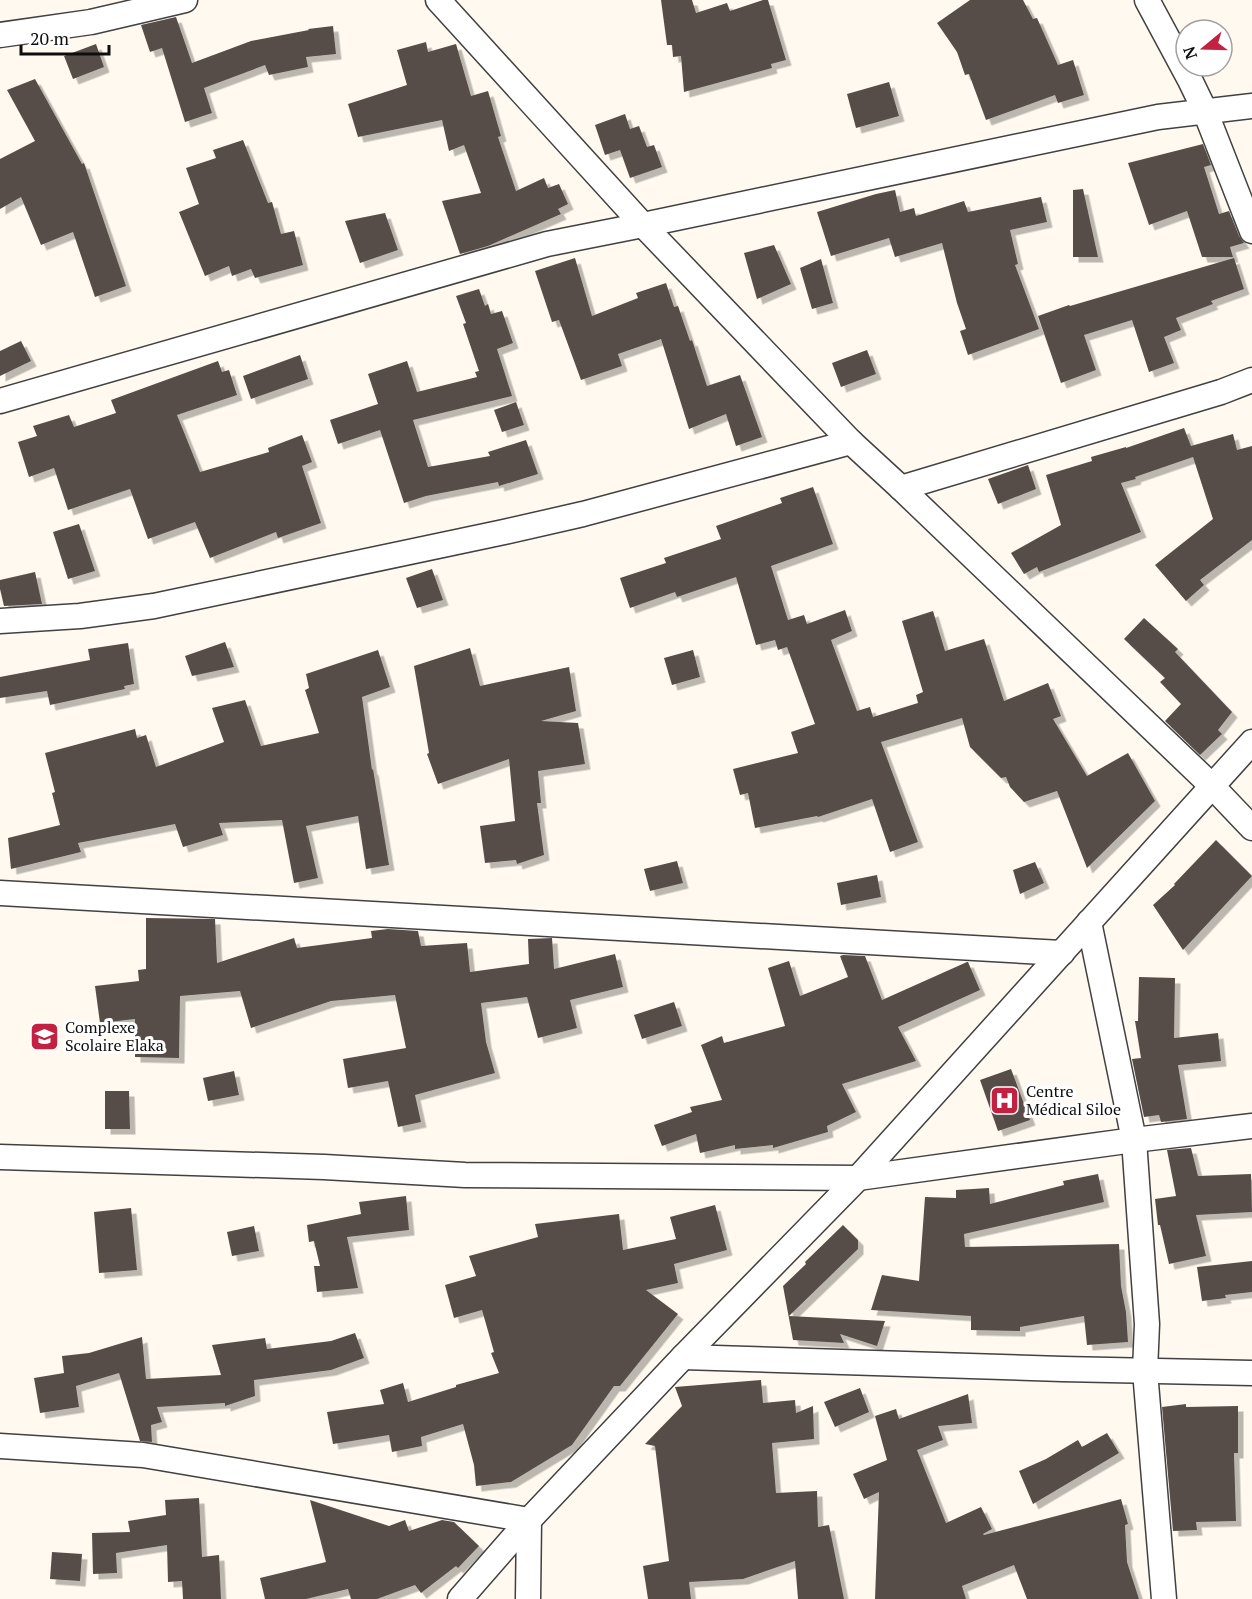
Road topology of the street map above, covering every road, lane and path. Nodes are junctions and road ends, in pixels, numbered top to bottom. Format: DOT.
graph roads {
  1 [pos="185,0"];
  2 [pos="438,0"];
  3 [pos="1147,0"];
  4 [pos="0,35"];
  5 [pos="1252,106"];
  6 [pos="1205,111"];
  7 [pos="643,225"];
  8 [pos="1252,231"];
  9 [pos="1252,380"];
  10 [pos="0,401"];
  11 [pos="851,442"];
  12 [pos="901,488"];
  13 [pos="0,621"];
  14 [pos="1252,742"];
  15 [pos="1212,786"];
  16 [pos="1250,823"];
  17 [pos="0,892"];
  18 [pos="1089,922"];
  19 [pos="1062,953"];
  20 [pos="1252,1126"];
  21 [pos="1134,1140"];
  22 [pos="0,1157"];
  23 [pos="858,1178"];
  24 [pos="683,1357"];
  25 [pos="1145,1371"];
  26 [pos="1252,1373"];
  27 [pos="0,1446"];
  28 [pos="529,1520"];
  29 [pos="460,1599"];
  30 [pos="528,1599"];
  31 [pos="1164,1599"];
  1 -- 4 [label="street"];
  2 -- 7 [label="street"];
  3 -- 6 [label="street"];
  5 -- 6 [label="street"];
  6 -- 7 [label="street"];
  6 -- 8 [label="street"];
  7 -- 10 [label="street"];
  7 -- 11 [label="street"];
  9 -- 12 [label="street"];
  11 -- 12 [label="street"];
  11 -- 13 [label="street"];
  12 -- 15 [label="street"];
  14 -- 15 [label="street"];
  15 -- 16 [label="street"];
  15 -- 18 [label="street"];
  17 -- 19 [label="street"];
  18 -- 19 [label="street"];
  18 -- 21 [label="street"];
  19 -- 23 [label="street"];
  20 -- 21 [label="street"];
  21 -- 23 [label="street"];
  21 -- 25 [label="street"];
  22 -- 23 [label="street"];
  23 -- 24 [label="street"];
  24 -- 25 [label="street"];
  24 -- 28 [label="street"];
  25 -- 26 [label="street"];
  25 -- 31 [label="street"];
  27 -- 28 [label="street"];
  28 -- 29 [label="street"];
  28 -- 30 [label="street"];
}
